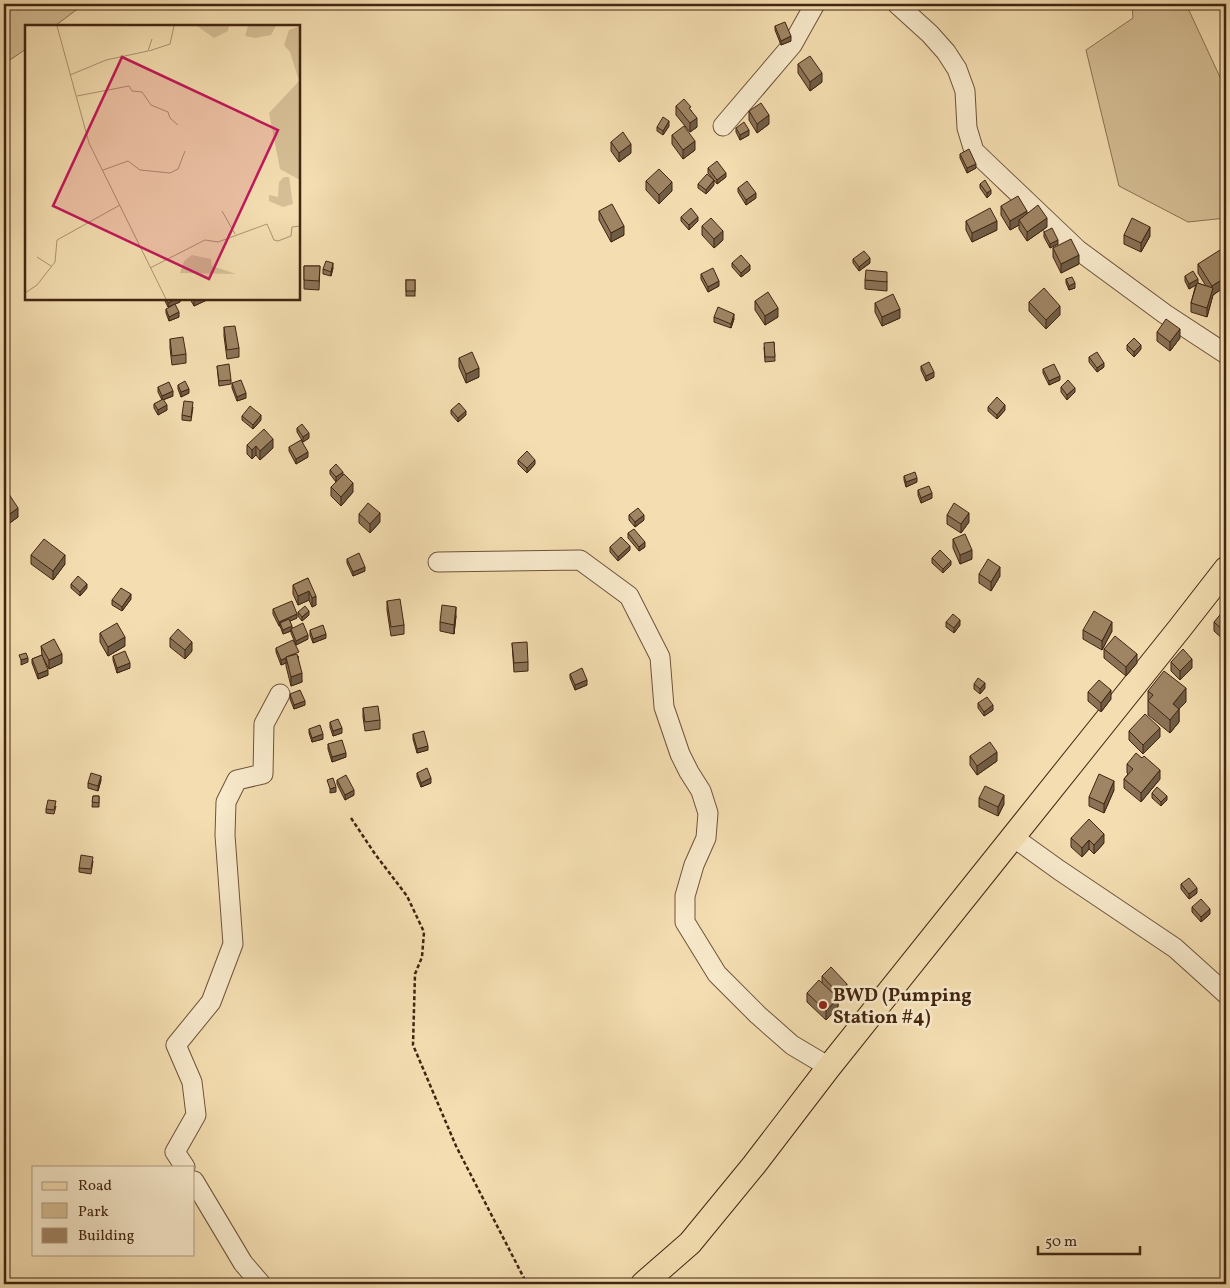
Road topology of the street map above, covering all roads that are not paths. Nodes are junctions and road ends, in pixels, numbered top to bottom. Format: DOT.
graph roads {
  1 [pos="815,4"];
  2 [pos="897,4"];
  3 [pos="724,126"];
  4 [pos="1226,354"];
  5 [pos="438,562"];
  6 [pos="1226,569"];
  7 [pos="280,694"];
  8 [pos="1013,837"];
  9 [pos="1226,994"];
  10 [pos="829,1067"];
  11 [pos="184,1166"];
  12 [pos="195,1183"];
  13 [pos="261,1284"];
  14 [pos="643,1284"];
  1 -- 3 [label="street"];
  2 -- 4 [label="street"];
  5 -- 10 [label="street"];
  6 -- 8 [label="main road"];
  7 -- 11 [label="street"];
  8 -- 9 [label="street"];
  8 -- 10 [label="main road"];
  10 -- 14 [label="main road"];
  12 -- 13 [label="street"];
}
